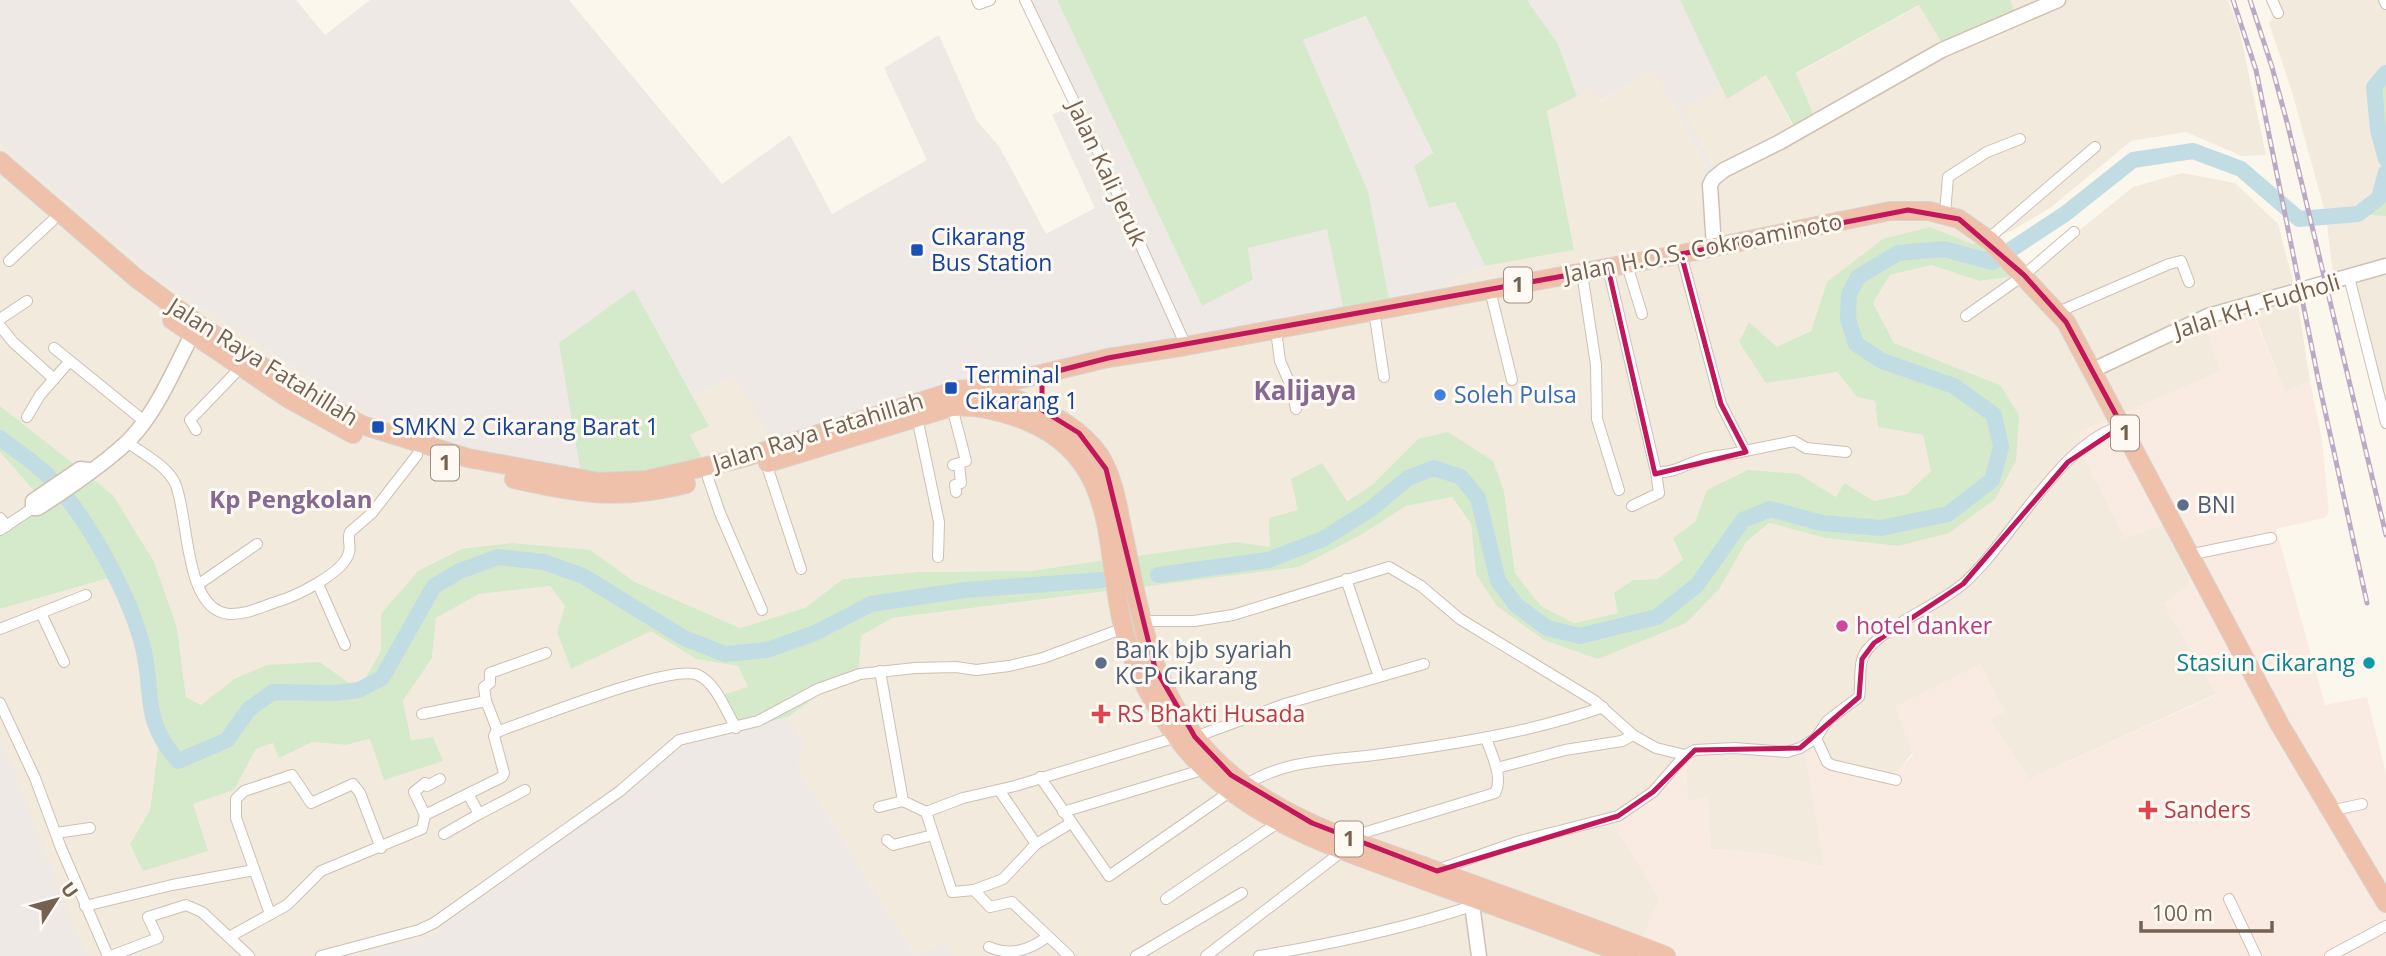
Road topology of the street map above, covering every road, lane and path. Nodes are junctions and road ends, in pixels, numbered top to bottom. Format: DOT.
graph roads {
  1 [pos="990,0"];
  2 [pos="1025,0"];
  3 [pos="2058,0"];
  4 [pos="2272,0"];
  5 [pos="978,2"];
  6 [pos="2278,13"];
  7 [pos="2020,139"];
  8 [pos="2095,146"];
  9 [pos="0,161"];
  10 [pos="0,175"];
  11 [pos="1945,213"];
  12 [pos="51,220"];
  13 [pos="2074,232"];
  14 [pos="1989,239"];
  15 [pos="1714,247"];
  16 [pos="1681,254"];
  17 [pos="9,261"];
  18 [pos="1627,265"];
  19 [pos="2386,267"];
  20 [pos="1608,268"];
  21 [pos="1582,273"];
  22 [pos="2023,274"];
  23 [pos="2349,277"];
  24 [pos="2189,282"];
  25 [pos="1490,290"];
  26 [pos="27,301"];
  27 [pos="1374,312"];
  28 [pos="2058,312"];
  29 [pos="1642,314"];
  30 [pos="1966,316"];
  31 [pos="0,320"];
  32 [pos="0,326"];
  33 [pos="1276,330"];
  34 [pos="192,335"];
  35 [pos="1185,346"];
  36 [pos="54,348"];
  37 [pos="69,362"];
  38 [pos="241,367"];
  39 [pos="2094,370"];
  40 [pos="1042,375"];
  41 [pos="1384,377"];
  42 [pos="54,379"];
  43 [pos="1512,380"];
  44 [pos="2381,384"];
  45 [pos="976,390"];
  46 [pos="959,406"];
  47 [pos="1296,409"];
  48 [pos="1041,410"];
  49 [pos="27,417"];
  50 [pos="917,417"];
  51 [pos="144,421"];
  52 [pos="2386,423"];
  53 [pos="2122,426"];
  54 [pos="196,430"];
  55 [pos="127,442"];
  56 [pos="1745,451"];
  57 [pos="1846,452"];
  58 [pos="417,455"];
  59 [pos="766,463"];
  60 [pos="1656,472"];
  61 [pos="708,478"];
  62 [pos="1619,490"];
  63 [pos="956,492"];
  64 [pos="35,506"];
  65 [pos="1632,506"];
  66 [pos="1111,511"];
  67 [pos="2,525"];
  68 [pos="2271,538"];
  69 [pos="257,544"];
  70 [pos="2188,555"];
  71 [pos="938,557"];
  72 [pos="802,569"];
  73 [pos="1346,579"];
  74 [pos="199,584"];
  75 [pos="318,584"];
  76 [pos="86,595"];
  77 [pos="761,610"];
  78 [pos="41,613"];
  79 [pos="1132,624"];
  80 [pos="0,629"];
  81 [pos="345,645"];
  82 [pos="546,653"];
  83 [pos="64,662"];
  84 [pos="1424,664"];
  85 [pos="880,671"];
  86 [pos="1379,677"];
  87 [pos="486,701"];
  88 [pos="0,703"];
  89 [pos="1603,707"];
  90 [pos="422,714"];
  91 [pos="736,728"];
  92 [pos="498,732"];
  93 [pos="1633,735"];
  94 [pos="1177,737"];
  95 [pos="1195,737"];
  96 [pos="1486,738"];
  97 [pos="1816,738"];
  98 [pos="1685,755"];
  99 [pos="1497,768"];
  100 [pos="1205,769"];
  101 [pos="1040,777"];
  102 [pos="440,779"];
  103 [pos="1896,780"];
  104 [pos="1238,788"];
  105 [pos="525,790"];
  106 [pos="999,790"];
  107 [pos="468,794"];
  108 [pos="903,802"];
  109 [pos="2362,804"];
  110 [pos="879,807"];
  111 [pos="2330,811"];
  112 [pos="926,812"];
  113 [pos="1063,812"];
  114 [pos="479,814"];
  115 [pos="425,815"];
  116 [pos="1279,822"];
  117 [pos="1071,823"];
  118 [pos="90,828"];
  119 [pos="56,833"];
  120 [pos="444,834"];
  121 [pos="933,835"];
  122 [pos="887,840"];
  123 [pos="1036,844"];
  124 [pos="1345,844"];
  125 [pos="381,848"];
  126 [pos="254,870"];
  127 [pos="1437,871"];
  128 [pos="974,890"];
  129 [pos="1242,893"];
  130 [pos="1166,899"];
  131 [pos="2229,899"];
  132 [pos="1472,902"];
  133 [pos="2386,904"];
  134 [pos="85,906"];
  135 [pos="270,914"];
  136 [pos="2386,926"];
  137 [pos="229,937"];
  138 [pos="1047,937"];
  139 [pos="989,947"];
  140 [pos="1284,954"];
  141 [pos="109,956"];
  142 [pos="249,956"];
  143 [pos="321,956"];
  144 [pos="1069,956"];
  145 [pos="1136,956"];
  146 [pos="1206,956"];
  147 [pos="1259,956"];
  148 [pos="1479,956"];
  149 [pos="1630,956"];
  150 [pos="1666,956"];
  151 [pos="2256,956"];
  152 [pos="2330,956"];
  1 -- 5 [label="street"];
  2 -- 35 [label="street, Jalan Kali Jeruk"];
  3 -- 15 [label="street"];
  4 -- 6 [label="street"];
  7 -- 11 [label="street"];
  8 -- 14 [label="street"];
  9 -- 45 [label="highway, Jalan Raya Fatahillah / 1"];
  10 -- 12 [label="highway, Jalan Raya Fatahillah / 1"];
  11 -- 14 [label="highway, Jalan H.O.S. Cokroaminoto / 1"];
  11 -- 15 [label="highway, Jalan H.O.S. Cokroaminoto / 1"];
  12 -- 17 [label="street"];
  12 -- 34 [label="highway, Jalan Raya Fatahillah / 1"];
  13 -- 22 [label="street"];
  14 -- 22 [label="highway, 1"];
  15 -- 16 [label="highway, Jalan H.O.S. Cokroaminoto / 1"];
  16 -- 18 [label="highway, Jalan H.O.S. Cokroaminoto / 1"];
  16 -- 56 [label="street"];
  18 -- 20 [label="highway, Jalan H.O.S. Cokroaminoto / 1"];
  18 -- 29 [label="street"];
  19 -- 23 [label="street, Jalal KH. Fudholi"];
  20 -- 21 [label="highway, Jalan H.O.S. Cokroaminoto / 1"];
  20 -- 60 [label="street"];
  21 -- 25 [label="highway, Jalan H.O.S. Cokroaminoto / 1"];
  21 -- 62 [label="street"];
  22 -- 28 [label="highway, 1"];
  22 -- 30 [label="street"];
  23 -- 39 [label="street, Jalal KH. Fudholi"];
  23 -- 44 [label="street"];
  24 -- 28 [label="street"];
  25 -- 27 [label="highway, Jalan H.O.S. Cokroaminoto / 1"];
  25 -- 43 [label="street"];
  26 -- 31 [label="street"];
  27 -- 33 [label="highway, Jalan H.O.S. Cokroaminoto / 1"];
  27 -- 41 [label="street"];
  28 -- 39 [label="highway, 1"];
  32 -- 42 [label="street"];
  33 -- 35 [label="highway, Jalan H.O.S. Cokroaminoto / 1"];
  33 -- 47 [label="street"];
  34 -- 38 [label="highway, Jalan Raya Fatahillah / 1"];
  34 -- 51 [label="street"];
  35 -- 40 [label="highway, Jalan H.O.S. Cokroaminoto / 1"];
  36 -- 37 [label="street"];
  37 -- 42 [label="street"];
  37 -- 51 [label="street"];
  38 -- 54 [label="street"];
  38 -- 58 [label="highway, Jalan Raya Fatahillah / 1"];
  39 -- 53 [label="highway, 1"];
  40 -- 45 [label="highway, Jalan H.O.S. Cokroaminoto / 1"];
  40 -- 48 [label="highway"];
  42 -- 49 [label="street"];
  44 -- 52 [label="street"];
  45 -- 48 [label="highway, 1"];
  46 -- 50 [label="highway, Jalan Raya Fatahillah / 1"];
  46 -- 63 [label="street"];
  46 -- 66 [label="highway, 1"];
  48 -- 66 [label="highway, 1"];
  50 -- 59 [label="highway, Jalan Raya Fatahillah / 1"];
  50 -- 71 [label="street"];
  51 -- 55 [label="street"];
  53 -- 70 [label="highway, 1"];
  53 -- 97 [label="street"];
  55 -- 64 [label="street"];
  55 -- 74 [label="street"];
  56 -- 57 [label="street"];
  56 -- 60 [label="street"];
  58 -- 61 [label="highway, Jalan Raya Fatahillah / 1"];
  58 -- 75 [label="street"];
  59 -- 61 [label="highway, Jalan Raya Fatahillah / 1"];
  59 -- 72 [label="street"];
  60 -- 65 [label="street"];
  61 -- 77 [label="street"];
  64 -- 67 [label="street"];
  66 -- 79 [label="highway, 1"];
  68 -- 70 [label="street"];
  69 -- 74 [label="street"];
  70 -- 111 [label="highway, 1"];
  73 -- 79 [label="street"];
  73 -- 86 [label="street"];
  73 -- 89 [label="street"];
  74 -- 75 [label="street"];
  75 -- 81 [label="street"];
  76 -- 78 [label="street"];
  78 -- 80 [label="street"];
  78 -- 83 [label="street"];
  79 -- 85 [label="street"];
  79 -- 94 [label="highway, 1"];
  79 -- 95 [label="highway, 1"];
  82 -- 87 [label="street"];
  84 -- 86 [label="street"];
  85 -- 91 [label="street"];
  85 -- 108 [label="street"];
  86 -- 95 [label="street"];
  87 -- 90 [label="street"];
  87 -- 92 [label="street"];
  88 -- 119 [label="street"];
  89 -- 93 [label="street"];
  89 -- 96 [label="street"];
  91 -- 92 [label="street"];
  91 -- 143 [label="street"];
  92 -- 107 [label="street"];
  93 -- 98 [label="street"];
  93 -- 99 [label="street"];
  94 -- 100 [label="highway, 1"];
  94 -- 101 [label="street"];
  95 -- 104 [label="highway, 1"];
  96 -- 99 [label="street"];
  96 -- 104 [label="street"];
  97 -- 98 [label="street"];
  97 -- 103 [label="street"];
  98 -- 127 [label="street"];
  99 -- 124 [label="street"];
  100 -- 104 [label="highway, 1"];
  100 -- 113 [label="street"];
  101 -- 106 [label="street"];
  101 -- 113 [label="street"];
  102 -- 115 [label="street"];
  104 -- 116 [label="highway, 1"];
  104 -- 117 [label="street"];
  104 -- 124 [label="highway, 1"];
  105 -- 114 [label="street"];
  106 -- 112 [label="street"];
  106 -- 123 [label="street"];
  107 -- 114 [label="street"];
  107 -- 115 [label="street"];
  108 -- 110 [label="street"];
  108 -- 112 [label="street"];
  109 -- 111 [label="street"];
  111 -- 133 [label="highway, 1"];
  112 -- 121 [label="street"];
  113 -- 117 [label="street"];
  114 -- 120 [label="street"];
  115 -- 125 [label="street"];
  116 -- 124 [label="highway, 1"];
  116 -- 130 [label="street"];
  117 -- 123 [label="street"];
  118 -- 119 [label="street"];
  119 -- 134 [label="street"];
  121 -- 122 [label="street"];
  121 -- 128 [label="street"];
  123 -- 128 [label="street"];
  124 -- 127 [label="highway, 1"];
  124 -- 132 [label="highway, 1"];
  124 -- 146 [label="street"];
  125 -- 126 [label="street"];
  125 -- 135 [label="street"];
  126 -- 134 [label="street"];
  126 -- 135 [label="street"];
  127 -- 150 [label="highway, 1"];
  128 -- 138 [label="street"];
  129 -- 145 [label="street"];
  131 -- 151 [label="street"];
  132 -- 140 [label="street"];
  132 -- 148 [label="street"];
  132 -- 149 [label="highway, 1"];
  134 -- 141 [label="street"];
  135 -- 137 [label="street"];
  136 -- 152 [label="street"];
  137 -- 141 [label="street"];
  137 -- 142 [label="street"];
  138 -- 139 [label="street"];
  138 -- 144 [label="street"];
  140 -- 147 [label="street"];
}
